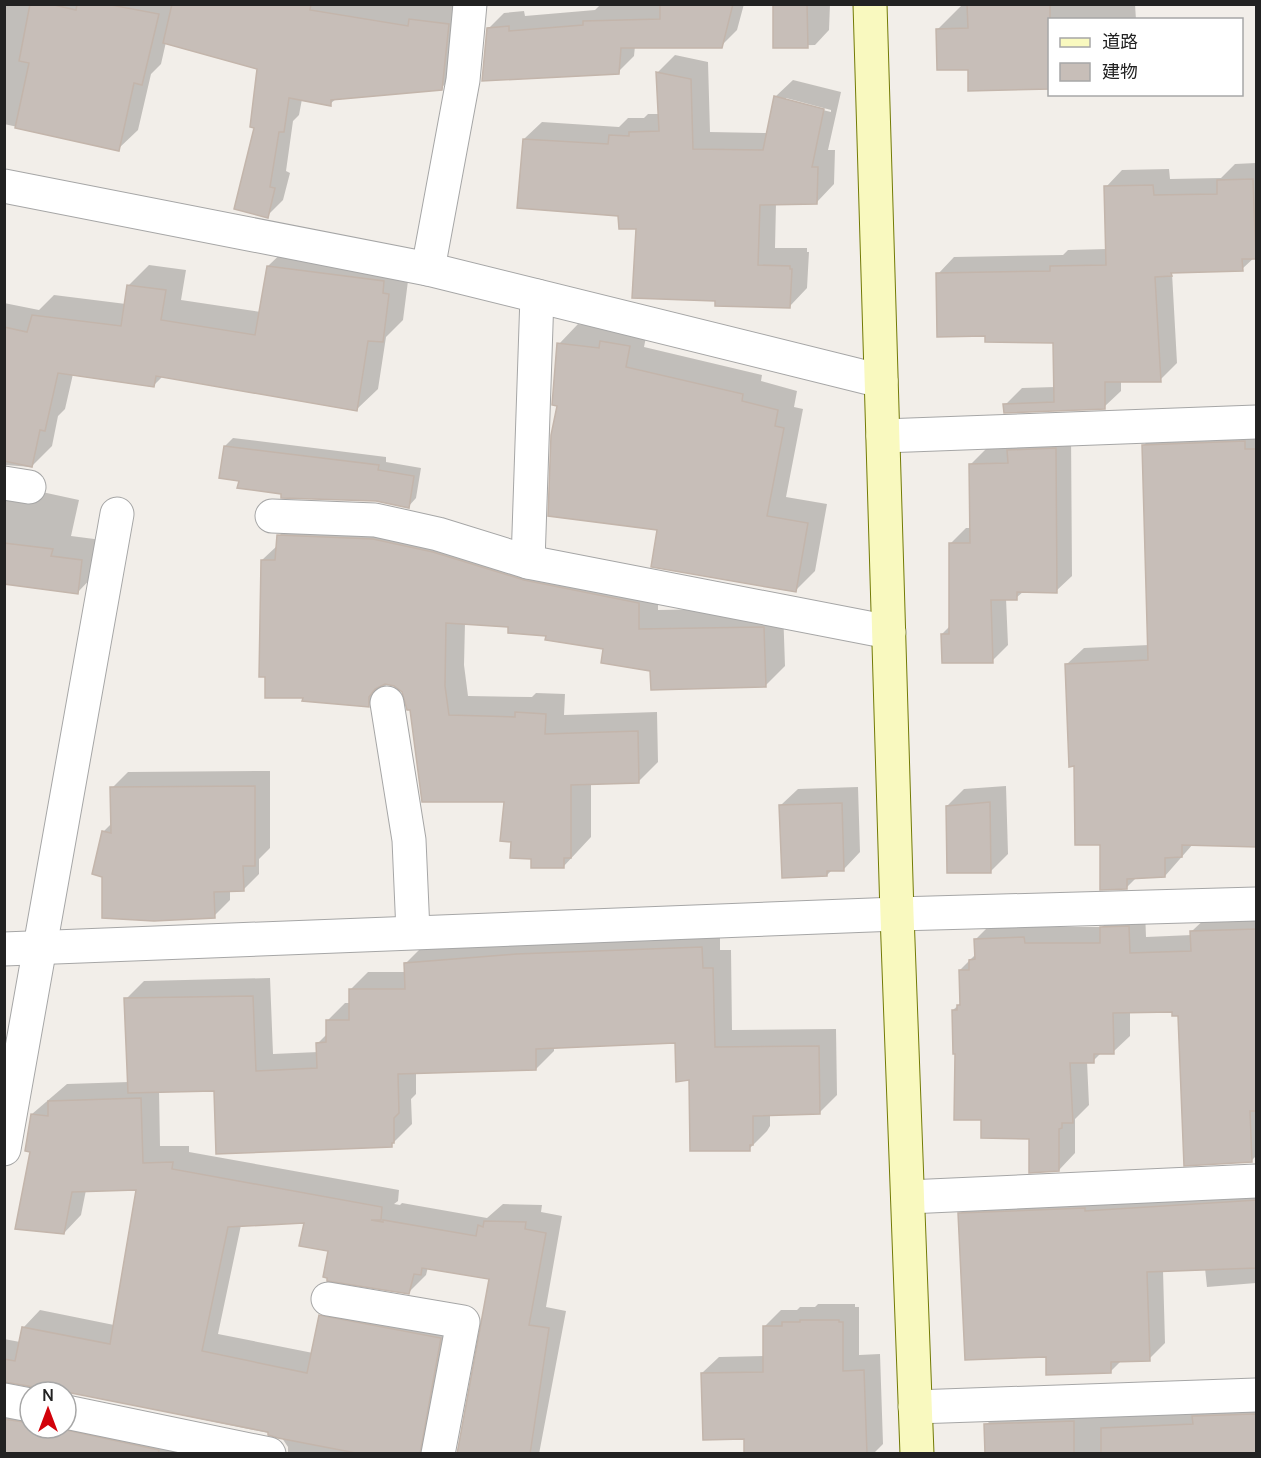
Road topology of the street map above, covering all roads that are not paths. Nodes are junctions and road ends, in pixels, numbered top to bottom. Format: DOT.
graph roads {
  1 [pos="470,4"];
  2 [pos="870,4"];
  3 [pos="4,186"];
  4 [pos="428,269"];
  5 [pos="537,296"];
  6 [pos="881,381"];
  7 [pos="1257,422"];
  8 [pos="883,436"];
  9 [pos="117,514"];
  10 [pos="272,516"];
  11 [pos="528,562"];
  12 [pos="889,632"];
  13 [pos="387,703"];
  14 [pos="1257,904"];
  15 [pos="897,914"];
  16 [pos="413,932"];
  17 [pos="38,948"];
  18 [pos="4,949"];
  19 [pos="4,1149"];
  20 [pos="1257,1181"];
  21 [pos="908,1197"];
  22 [pos="328,1299"];
  23 [pos="1257,1395"];
  24 [pos="915,1407"];
  25 [pos="78,1414"];
  26 [pos="269,1454"];
  27 [pos="438,1454"];
  28 [pos="916,1454"];
  1 -- 4 [label="street"];
  2 -- 6 [label="street"];
  3 -- 4 [label="street"];
  4 -- 5 [label="street"];
  5 -- 6 [label="street"];
  5 -- 11 [label="street"];
  6 -- 8 [label="street"];
  7 -- 8 [label="street"];
  8 -- 12 [label="street"];
  9 -- 17 [label="street"];
  10 -- 11 [label="street"];
  11 -- 12 [label="street"];
  12 -- 15 [label="street"];
  13 -- 16 [label="street"];
  14 -- 15 [label="street"];
  15 -- 16 [label="street"];
  15 -- 21 [label="street"];
  16 -- 17 [label="street"];
  17 -- 18 [label="street"];
  17 -- 19 [label="street"];
  20 -- 21 [label="street"];
  21 -- 24 [label="street"];
  22 -- 27 [label="street"];
  23 -- 24 [label="street"];
  24 -- 28 [label="street"];
  25 -- 26 [label="street"];
}
